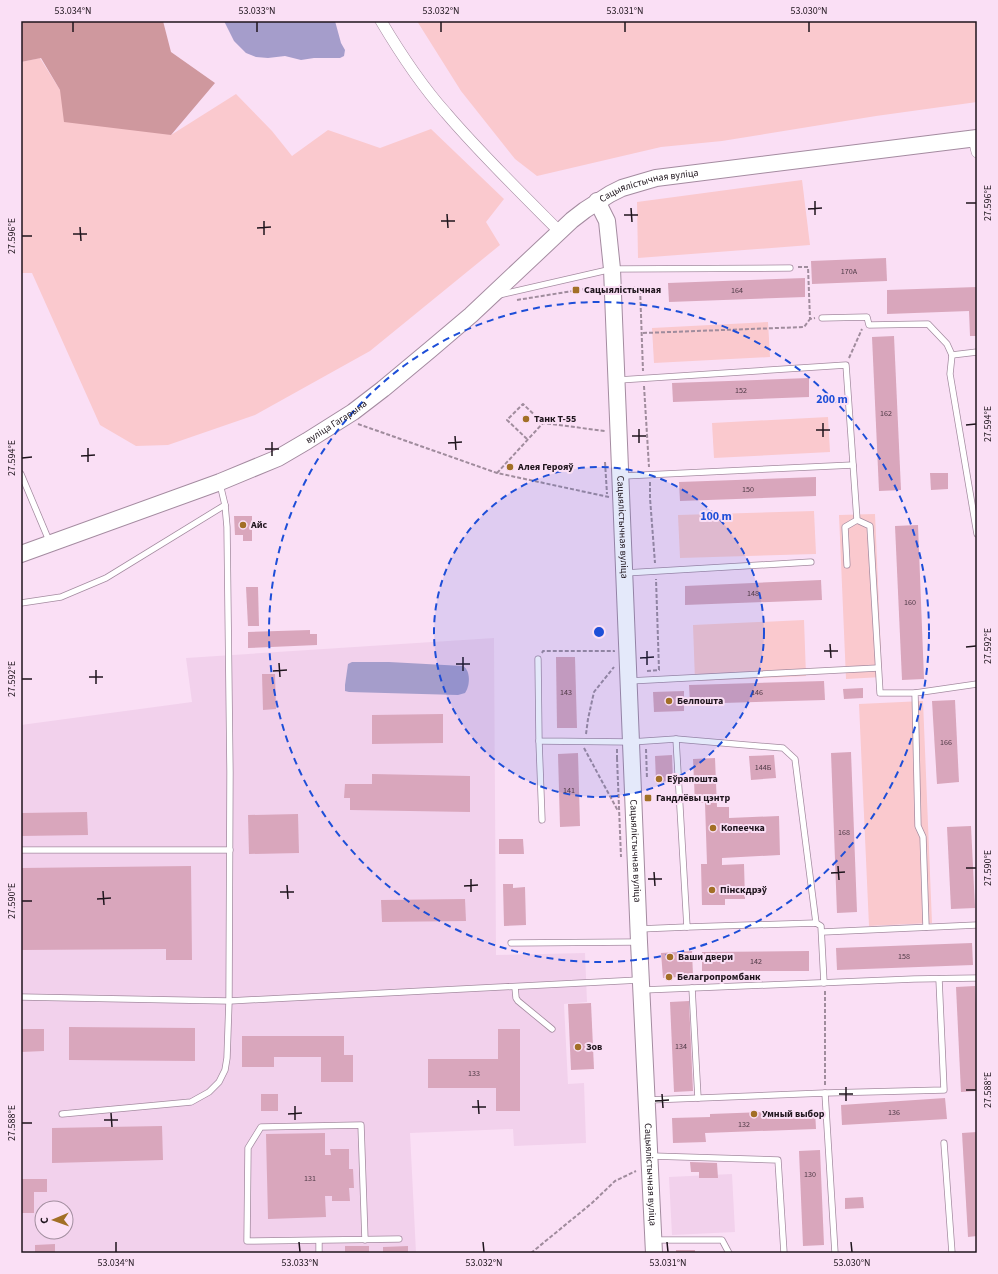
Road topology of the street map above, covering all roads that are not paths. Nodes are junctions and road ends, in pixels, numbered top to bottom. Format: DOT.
graph roads {
  1 [pos="381,21"];
  2 [pos="976,143"];
  3 [pos="597,201"];
  4 [pos="560,232"];
  5 [pos="790,268"];
  6 [pos="612,269"];
  7 [pos="491,297"];
  8 [pos="822,318"];
  9 [pos="977,352"];
  10 [pos="952,355"];
  11 [pos="616,380"];
  12 [pos="853,465"];
  13 [pos="21,474"];
  14 [pos="620,477"];
  15 [pos="220,482"];
  16 [pos="225,505"];
  17 [pos="857,520"];
  18 [pos="977,534"];
  19 [pos="50,543"];
  20 [pos="21,554"];
  21 [pos="811,562"];
  22 [pos="847,564"];
  23 [pos="624,573"];
  24 [pos="21,603"];
  25 [pos="538,660"];
  26 [pos="878,668"];
  27 [pos="628,679"];
  28 [pos="977,684"];
  29 [pos="914,692"];
  30 [pos="676,739"];
  31 [pos="539,741"];
  32 [pos="634,748"];
  33 [pos="542,820"];
  34 [pos="21,850"];
  35 [pos="230,850"];
  36 [pos="816,923"];
  37 [pos="977,925"];
  38 [pos="687,927"];
  39 [pos="926,927"];
  40 [pos="822,932"];
  41 [pos="639,935"];
  42 [pos="511,943"];
  43 [pos="977,978"];
  44 [pos="939,979"];
  45 [pos="824,983"];
  46 [pos="641,985"];
  47 [pos="515,986"];
  48 [pos="692,988"];
  49 [pos="21,997"];
  50 [pos="229,1001"];
  51 [pos="552,1029"];
  52 [pos="825,1093"];
  53 [pos="698,1098"];
  54 [pos="646,1101"];
  55 [pos="62,1114"];
  56 [pos="944,1143"];
  57 [pos="649,1156"];
  58 [pos="398,1239"];
  59 [pos="364,1240"];
  60 [pos="319,1241"];
  61 [pos="653,1246"];
  62 [pos="319,1253"];
  63 [pos="729,1253"];
  64 [pos="784,1253"];
  65 [pos="835,1253"];
  66 [pos="952,1253"];
  1 -- 4 [label="street"];
  2 -- 3 [label="main road, Сацыялістычная вуліца"];
  3 -- 4 [label="main road, вуліца Гагарына"];
  3 -- 6 [label="main road, Сацыялістычная вуліца"];
  4 -- 7 [label="main road, вуліца Гагарына"];
  5 -- 6 [label="lane"];
  6 -- 7 [label="lane"];
  6 -- 11 [label="main road, Сацыялістычная вуліца"];
  7 -- 15 [label="main road, вуліца Гагарына"];
  8 -- 10 [label="lane"];
  9 -- 10 [label="lane"];
  10 -- 18 [label="lane"];
  11 -- 12 [label="lane"];
  11 -- 14 [label="main road, Сацыялістычная вуліца"];
  12 -- 14 [label="lane"];
  12 -- 17 [label="lane"];
  13 -- 19 [label="lane"];
  14 -- 23 [label="main road, Сацыялістычная вуліца"];
  15 -- 16 [label="lane"];
  15 -- 19 [label="main road, вуліца Гагарына"];
  16 -- 24 [label="lane"];
  16 -- 35 [label="lane"];
  17 -- 22 [label="lane"];
  17 -- 26 [label="lane"];
  19 -- 20 [label="main road, вуліца Гагарына"];
  21 -- 23 [label="lane"];
  23 -- 27 [label="main road, Сацыялістычная вуліца"];
  25 -- 31 [label="lane"];
  26 -- 27 [label="lane"];
  26 -- 29 [label="lane"];
  27 -- 32 [label="main road, Сацыялістычная вуліца"];
  28 -- 29 [label="lane"];
  29 -- 39 [label="lane"];
  30 -- 32 [label="lane"];
  30 -- 36 [label="lane"];
  30 -- 38 [label="lane"];
  31 -- 32 [label="lane"];
  31 -- 33 [label="lane"];
  32 -- 41 [label="main road, Сацыялістычная вуліца"];
  34 -- 35 [label="lane"];
  35 -- 50 [label="lane"];
  36 -- 38 [label="lane"];
  36 -- 40 [label="lane"];
  37 -- 39 [label="lane"];
  38 -- 41 [label="lane"];
  39 -- 40 [label="lane"];
  40 -- 45 [label="lane"];
  41 -- 42 [label="lane"];
  41 -- 46 [label="main road, Сацыялістычная вуліца"];
  43 -- 44 [label="lane"];
  44 -- 45 [label="lane"];
  44 -- 52 [label="lane"];
  45 -- 48 [label="lane"];
  46 -- 47 [label="lane"];
  46 -- 48 [label="lane"];
  46 -- 54 [label="main road, Сацыялістычная вуліца"];
  47 -- 50 [label="lane"];
  47 -- 51 [label="lane"];
  48 -- 53 [label="lane"];
  49 -- 50 [label="lane"];
  50 -- 55 [label="lane"];
  52 -- 53 [label="lane"];
  52 -- 65 [label="lane"];
  53 -- 54 [label="lane"];
  54 -- 57 [label="main road, Сацыялістычная вуліца"];
  56 -- 66 [label="lane"];
  57 -- 61 [label="main road, Сацыялістычная вуліца"];
  57 -- 64 [label="lane"];
  58 -- 59 [label="lane"];
  59 -- 60 [label="lane"];
  59 -- 60 [label="lane"];
  60 -- 62 [label="lane"];
  61 -- 63 [label="lane"];
}
